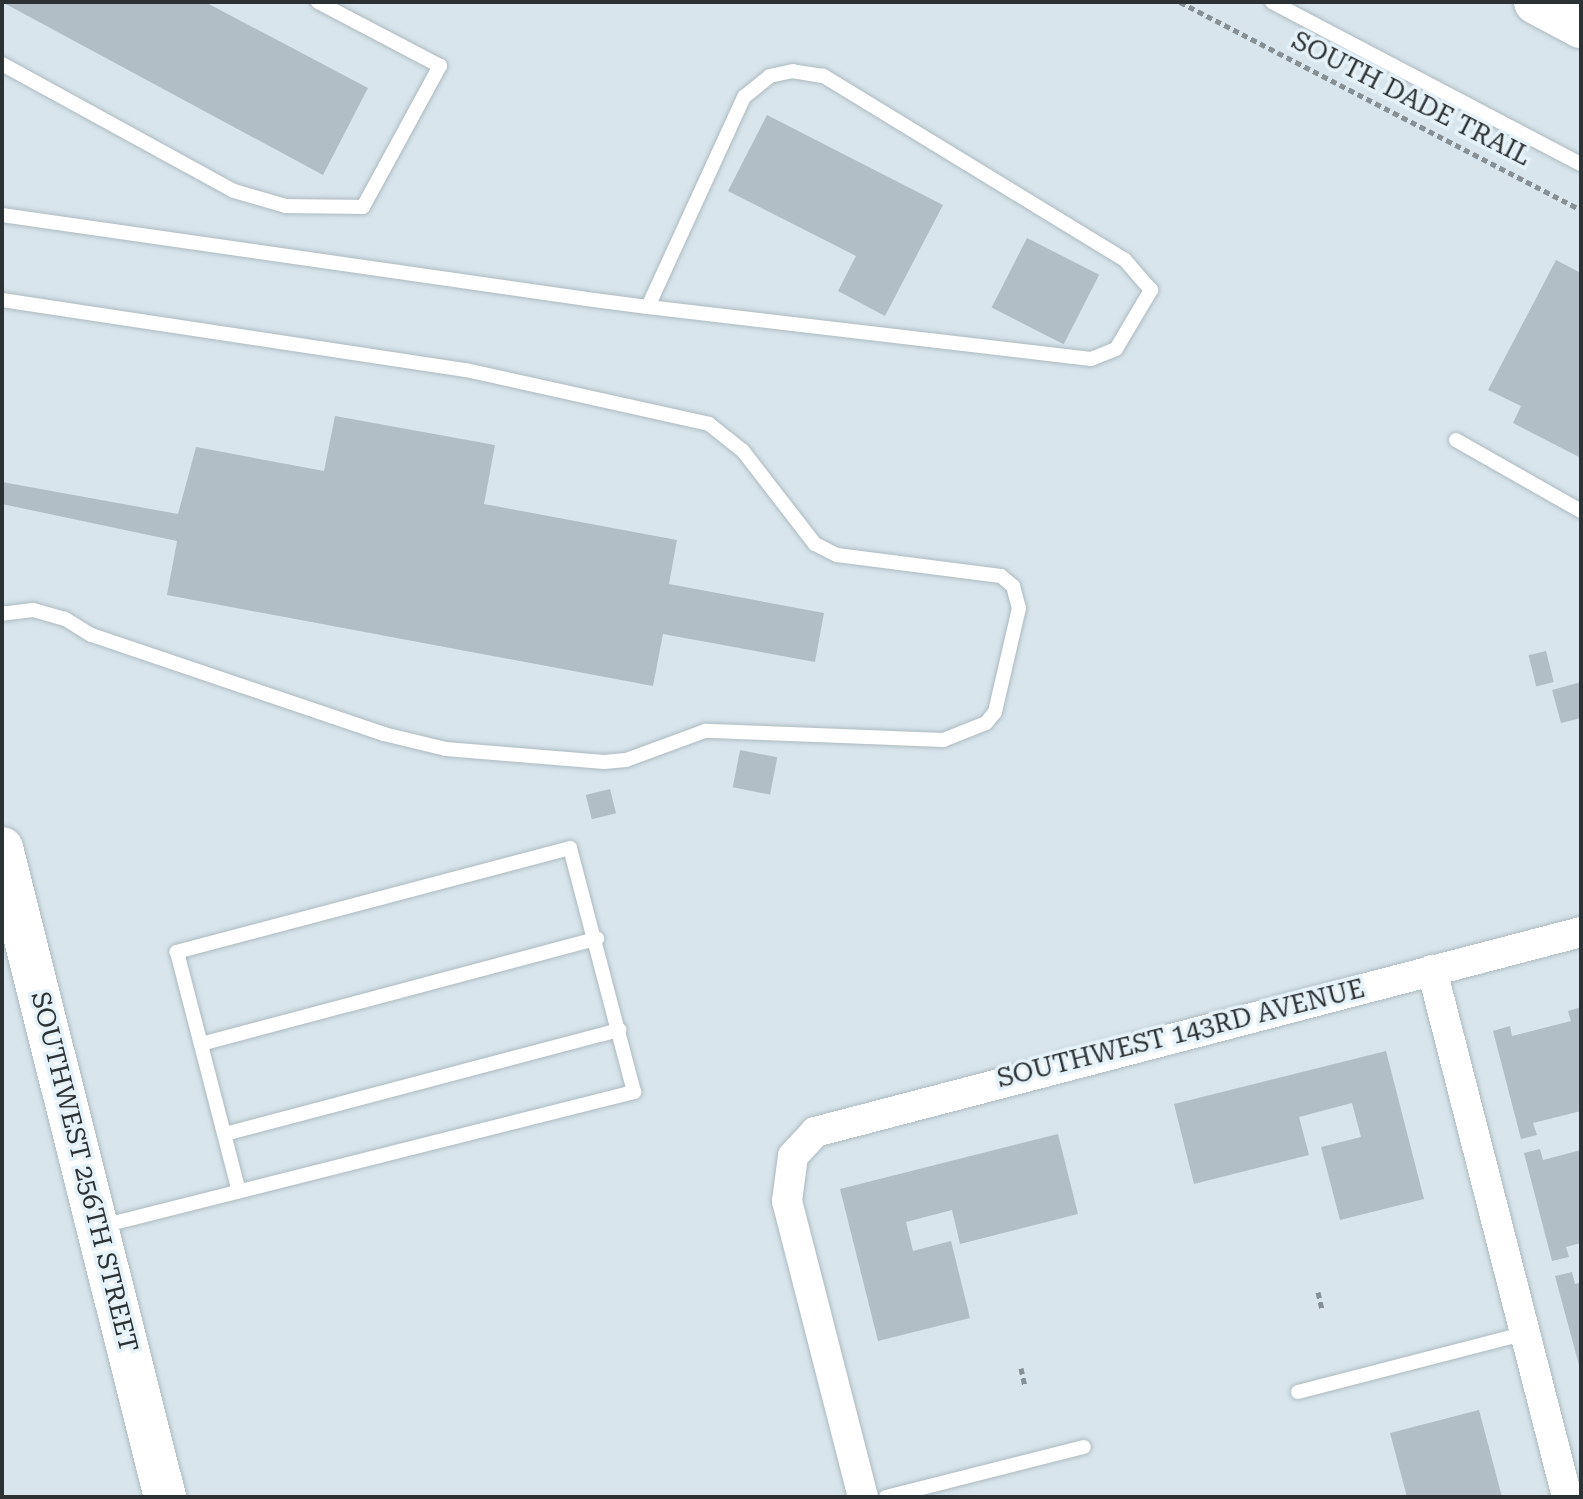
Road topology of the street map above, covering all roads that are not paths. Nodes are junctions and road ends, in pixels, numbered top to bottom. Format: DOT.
graph roads {
  1 [pos="318,2"];
  2 [pos="1272,2"];
  3 [pos="1536,2"];
  4 [pos="1581,26"];
  5 [pos="2,64"];
  6 [pos="1581,164"];
  7 [pos="2,215"];
  8 [pos="2,300"];
  9 [pos="648,307"];
  10 [pos="1456,440"];
  11 [pos="1581,511"];
  12 [pos="2,614"];
  13 [pos="2,848"];
  14 [pos="1581,932"];
  15 [pos="597,939"];
  16 [pos="1432,970"];
  17 [pos="620,1030"];
  18 [pos="201,1044"];
  19 [pos="225,1134"];
  20 [pos="239,1191"];
  21 [pos="97,1227"];
  22 [pos="1526,1333"];
  23 [pos="1298,1392"];
  24 [pos="1084,1447"];
  25 [pos="165,1497"];
  26 [pos="863,1497"];
  27 [pos="886,1497"];
  28 [pos="1567,1497"];
  1 -- 5 [label="lane"];
  2 -- 6 [label="lane"];
  3 -- 4 [label="highway"];
  7 -- 9 [label="lane"];
  8 -- 12 [label="lane"];
  9 -- 9 [label="lane"];
  10 -- 11 [label="lane"];
  13 -- 21 [label="street, SOUTHWEST 256TH STREET"];
  14 -- 16 [label="street, SOUTHWEST 143RD AVENUE"];
  15 -- 17 [label="lane"];
  15 -- 18 [label="lane"];
  15 -- 18 [label="lane"];
  16 -- 22 [label="street"];
  16 -- 26 [label="street, SOUTHWEST 143RD AVENUE"];
  17 -- 19 [label="lane"];
  17 -- 20 [label="lane"];
  18 -- 19 [label="lane"];
  19 -- 20 [label="lane"];
  20 -- 21 [label="lane"];
  21 -- 25 [label="street, SOUTHWEST 256TH STREET"];
  22 -- 23 [label="lane"];
  22 -- 28 [label="street"];
  24 -- 27 [label="lane"];
}
